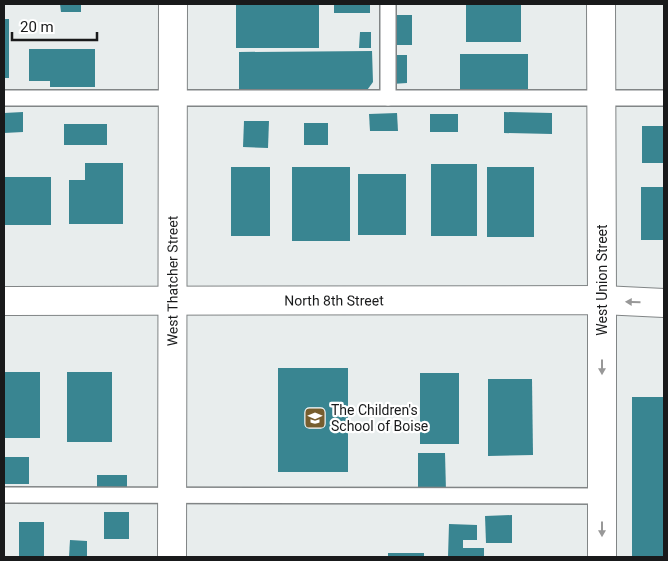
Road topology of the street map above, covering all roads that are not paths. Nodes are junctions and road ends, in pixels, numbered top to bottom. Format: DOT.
graph roads {
  1 [pos="173,4"];
  2 [pos="388,4"];
  3 [pos="601,4"];
  4 [pos="4,98"];
  5 [pos="173,98"];
  6 [pos="388,98"];
  7 [pos="664,98"];
  8 [pos="601,99"];
  9 [pos="172,300"];
  10 [pos="602,300"];
  11 [pos="4,301"];
  12 [pos="664,303"];
  13 [pos="4,495"];
  14 [pos="172,496"];
  15 [pos="602,496"];
  16 [pos="172,557"];
  17 [pos="602,557"];
  1 -- 5 [label="street, West Thatcher Street"];
  2 -- 6 [label="lane"];
  3 -- 8 [label="street, West Union Street"];
  4 -- 5 [label="lane"];
  5 -- 6 [label="lane"];
  5 -- 9 [label="street, West Thatcher Street"];
  6 -- 8 [label="lane"];
  7 -- 8 [label="lane"];
  8 -- 10 [label="street, West Union Street"];
  9 -- 10 [label="street, North 8th Street"];
  9 -- 11 [label="street, North 8th Street"];
  9 -- 14 [label="street, West Thatcher Street"];
  12 -- 10 [label="street, North 8th Street, one-way"];
  10 -- 15 [label="street, West Union Street, one-way"];
  13 -- 14 [label="lane"];
  14 -- 15 [label="lane"];
  14 -- 16 [label="street, West Thatcher Street"];
  15 -- 17 [label="street, West Union Street, one-way"];
}
